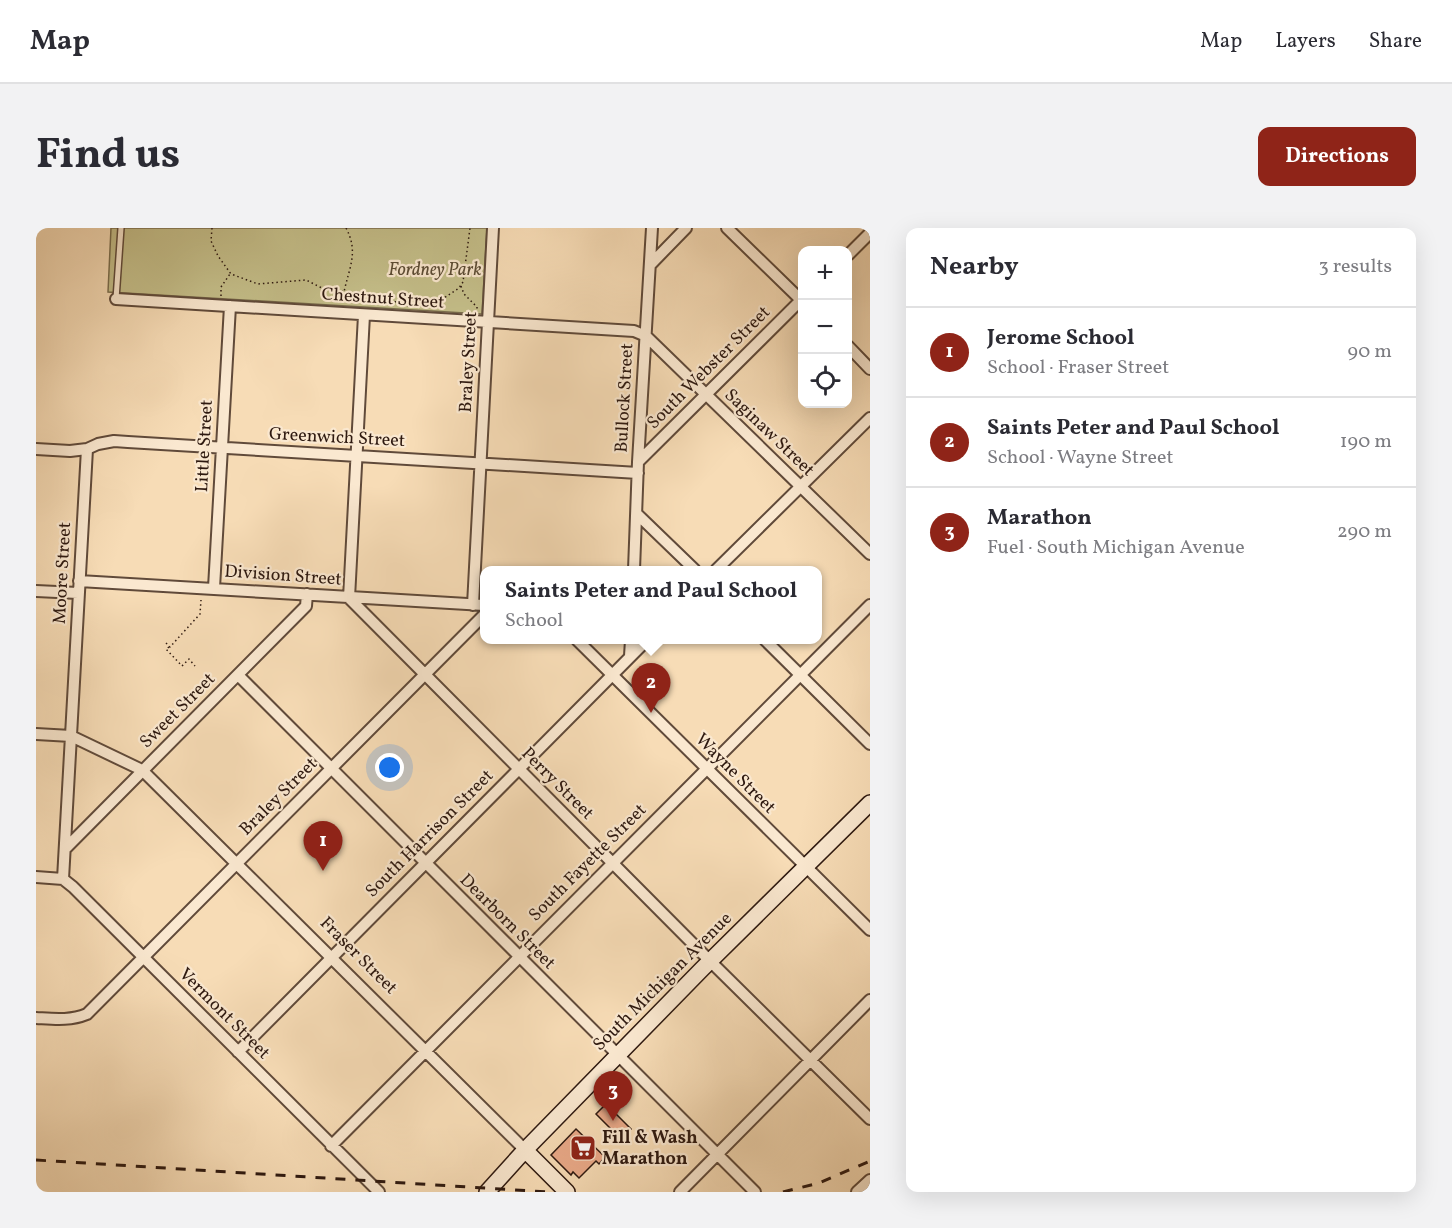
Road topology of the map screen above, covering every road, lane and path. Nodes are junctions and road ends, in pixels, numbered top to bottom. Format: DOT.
graph roads {
  1 [pos="121,228"];
  2 [pos="212,228"];
  3 [pos="346,228"];
  4 [pos="470,228"];
  5 [pos="493,228"];
  6 [pos="652,228"];
  7 [pos="686,228"];
  8 [pos="727,228"];
  9 [pos="870,233"];
  10 [pos="852,251"];
  11 [pos="651,264"];
  12 [pos="231,274"];
  13 [pos="461,285"];
  14 [pos="344,292"];
  15 [pos="798,296"];
  16 [pos="116,300"];
  17 [pos="351,302"];
  18 [pos="227,304"];
  19 [pos="798,304"];
  20 [pos="364,315"];
  21 [pos="477,316"];
  22 [pos="488,323"];
  23 [pos="646,336"];
  24 [pos="852,350"];
  25 [pos="870,369"];
  26 [pos="706,394"];
  27 [pos="870,418"];
  28 [pos="222,448"];
  29 [pos="36,449"];
  30 [pos="87,449"];
  31 [pos="356,455"];
  32 [pos="481,463"];
  33 [pos="638,467"];
  34 [pos="801,487"];
  35 [pos="637,514"];
  36 [pos="870,554"];
  37 [pos="634,566"];
  38 [pos="691,566"];
  39 [pos="720,566"];
  40 [pos="79,581"];
  41 [pos="214,588"];
  42 [pos="36,591"];
  43 [pos="78,593"];
  44 [pos="307,594"];
  45 [pos="349,598"];
  46 [pos="201,600"];
  47 [pos="870,604"];
  48 [pos="479,605"];
  49 [pos="480,619"];
  50 [pos="166,643"];
  51 [pos="582,644"];
  52 [pos="631,644"];
  53 [pos="642,644"];
  54 [pos="770,644"];
  55 [pos="170,647"];
  56 [pos="630,656"];
  57 [pos="195,666"];
  58 [pos="238,675"];
  59 [pos="424,675"];
  60 [pos="612,675"];
  61 [pos="800,675"];
  62 [pos="36,734"];
  63 [pos="71,736"];
  64 [pos="870,744"];
  65 [pos="331,768"];
  66 [pos="518,768"];
  67 [pos="706,769"];
  68 [pos="142,770"];
  69 [pos="870,803"];
  70 [pos="66,848"];
  71 [pos="612,862"];
  72 [pos="236,863"];
  73 [pos="424,863"];
  74 [pos="805,867"];
  75 [pos="36,877"];
  76 [pos="63,879"];
  77 [pos="870,930"];
  78 [pos="331,956"];
  79 [pos="519,956"];
  80 [pos="145,957"];
  81 [pos="710,961"];
  82 [pos="870,1000"];
  83 [pos="36,1018"];
  84 [pos="425,1050"];
  85 [pos="238,1052"];
  86 [pos="618,1055"];
  87 [pos="811,1060"];
  88 [pos="870,1119"];
  89 [pos="332,1146"];
  90 [pos="525,1150"];
  91 [pos="717,1155"];
  92 [pos="870,1180"];
  93 [pos="379,1192"];
  94 [pos="487,1192"];
  95 [pos="567,1192"];
  96 [pos="680,1192"];
  97 [pos="755,1192"];
  98 [pos="857,1192"];
  1 -- 16 [label="lane"];
  2 -- 12 [label="path"];
  3 -- 14 [label="path"];
  4 -- 13 [label="path"];
  5 -- 22 [label="street, Braley Street"];
  6 -- 11 [label="street, Bullock Street"];
  7 -- 11 [label="street"];
  8 -- 15 [label="street"];
  9 -- 10 [label="street"];
  11 -- 23 [label="street, Bullock Street"];
  12 -- 14 [label="path"];
  12 -- 18 [label="path"];
  13 -- 14 [label="path"];
  13 -- 21 [label="path"];
  14 -- 17 [label="path"];
  16 -- 18 [label="street, Chestnut Street"];
  18 -- 20 [label="street, Chestnut Street"];
  18 -- 28 [label="street, Little Street"];
  19 -- 26 [label="street, South Webster Street"];
  20 -- 22 [label="street, Chestnut Street"];
  20 -- 31 [label="street"];
  22 -- 23 [label="street, Chestnut Street"];
  22 -- 32 [label="street, Braley Street"];
  23 -- 26 [label="street, Saginaw Street"];
  23 -- 33 [label="street, Bullock Street"];
  24 -- 25 [label="street"];
  26 -- 33 [label="street, South Webster Street"];
  26 -- 34 [label="street, Saginaw Street"];
  27 -- 34 [label="street"];
  28 -- 30 [label="street, Greenwich Street"];
  28 -- 31 [label="street, Greenwich Street"];
  28 -- 41 [label="street, Little Street"];
  29 -- 30 [label="street, Greenwich Street"];
  30 -- 40 [label="street, Moore Street"];
  31 -- 32 [label="street, Greenwich Street"];
  31 -- 45 [label="street"];
  32 -- 33 [label="street, Greenwich Street"];
  32 -- 48 [label="street, Braley Street"];
  33 -- 35 [label="street, Bullock Street"];
  34 -- 36 [label="street, Saginaw Street"];
  34 -- 39 [label="street"];
  35 -- 37 [label="street, Bullock Street"];
  35 -- 38 [label="street"];
  40 -- 41 [label="street, Division Street"];
  40 -- 43 [label="street, Moore Street"];
  41 -- 44 [label="street, Division Street"];
  42 -- 43 [label="street"];
  43 -- 63 [label="street, Moore Street"];
  44 -- 45 [label="street, Division Street"];
  44 -- 58 [label="street, Sweet Street"];
  45 -- 48 [label="street, Division Street"];
  45 -- 59 [label="street, Perry Street"];
  46 -- 55 [label="path"];
  47 -- 61 [label="street, South Fayette Street"];
  49 -- 59 [label="street, Braley Street"];
  50 -- 55 [label="path"];
  51 -- 60 [label="street, Wayne Street"];
  52 -- 56 [label="street"];
  53 -- 56 [label="street, South Harrison Street"];
  54 -- 61 [label="street"];
  55 -- 57 [label="path"];
  56 -- 60 [label="street, South Harrison Street"];
  58 -- 65 [label="street, Dearborn Street"];
  58 -- 68 [label="street, Sweet Street"];
  59 -- 65 [label="street, Braley Street"];
  59 -- 66 [label="street, Perry Street"];
  60 -- 66 [label="street, South Harrison Street"];
  60 -- 67 [label="street, Wayne Street"];
  61 -- 64 [label="street"];
  61 -- 67 [label="street, South Fayette Street"];
  62 -- 63 [label="street"];
  63 -- 68 [label="street, Fraser Street"];
  63 -- 70 [label="street, Moore Street"];
  65 -- 72 [label="street, Braley Street"];
  65 -- 73 [label="street, Dearborn Street"];
  66 -- 71 [label="street, Perry Street"];
  66 -- 73 [label="street, South Harrison Street"];
  67 -- 71 [label="street, South Fayette Street"];
  67 -- 74 [label="street, Wayne Street"];
  68 -- 70 [label="street, Sweet Street"];
  68 -- 72 [label="street, Fraser Street"];
  69 -- 74 [label="street, South Michigan Avenue"];
  70 -- 76 [label="street, Moore Street"];
  71 -- 79 [label="street, South Fayette Street"];
  71 -- 81 [label="street, Perry Street"];
  72 -- 78 [label="street, Fraser Street"];
  72 -- 80 [label="street, Braley Street"];
  73 -- 78 [label="street, South Harrison Street"];
  73 -- 79 [label="street, Dearborn Street"];
  74 -- 77 [label="street, Wayne Street"];
  74 -- 81 [label="street, South Michigan Avenue"];
  75 -- 76 [label="street"];
  76 -- 80 [label="street, Vermont Street"];
  78 -- 84 [label="street, Fraser Street"];
  78 -- 85 [label="street, South Harrison Street"];
  79 -- 84 [label="street, South Fayette Street"];
  79 -- 86 [label="street, Dearborn Street"];
  80 -- 83 [label="street, Braley Street"];
  80 -- 85 [label="street, Vermont Street"];
  81 -- 86 [label="street, South Michigan Avenue"];
  81 -- 87 [label="street, Perry Street"];
  82 -- 87 [label="street"];
  84 -- 89 [label="street, South Fayette Street"];
  84 -- 90 [label="street, Fraser Street"];
  85 -- 89 [label="street, Vermont Street"];
  86 -- 90 [label="street, South Michigan Avenue"];
  86 -- 91 [label="street, Dearborn Street"];
  87 -- 88 [label="street, Perry Street"];
  87 -- 91 [label="street"];
  89 -- 93 [label="street, Vermont Street"];
  90 -- 94 [label="street, South Michigan Avenue"];
  90 -- 95 [label="street, Fraser Street"];
  91 -- 96 [label="street"];
  91 -- 97 [label="street, Dearborn Street"];
  92 -- 98 [label="street"];
}
